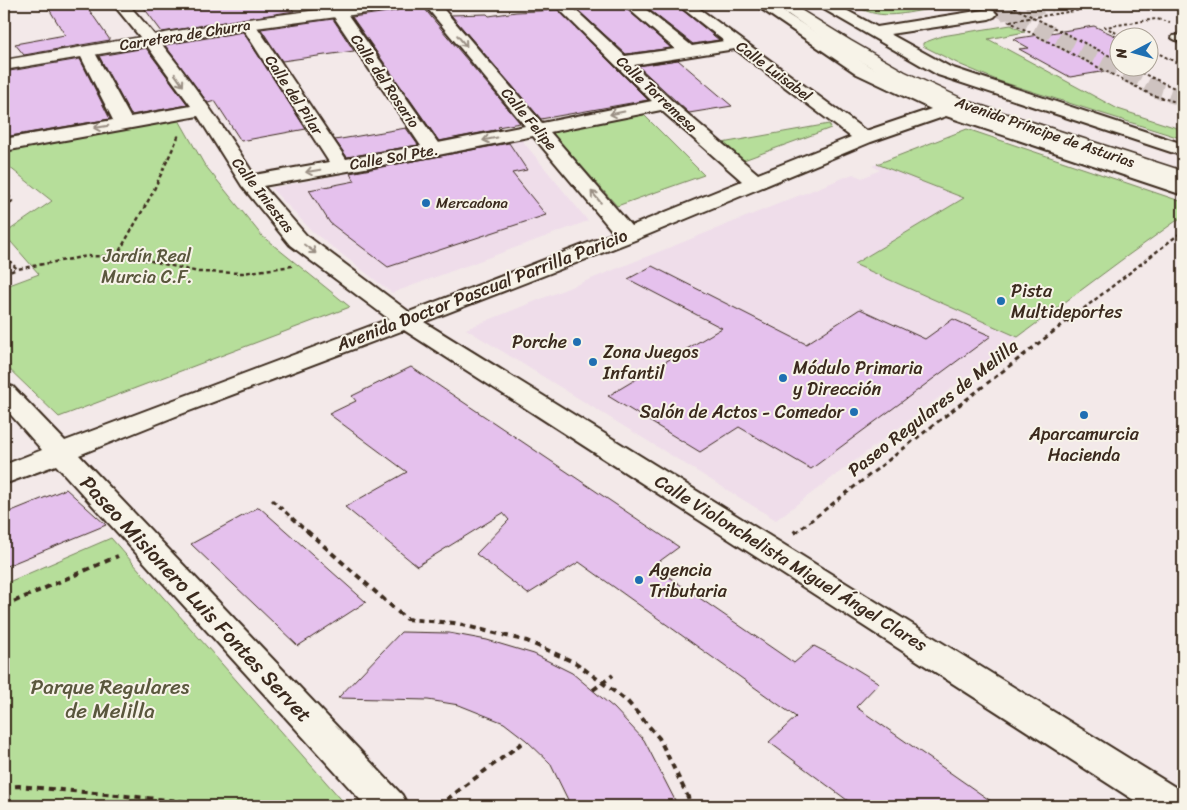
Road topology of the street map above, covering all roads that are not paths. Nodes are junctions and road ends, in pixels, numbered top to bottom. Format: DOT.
graph roads {
  1 [pos="120,4"];
  2 [pos="396,4"];
  3 [pos="431,4"];
  4 [pos="561,4"];
  5 [pos="630,4"];
  6 [pos="684,4"];
  7 [pos="761,4"];
  8 [pos="781,4"];
  9 [pos="807,4"];
  10 [pos="825,4"];
  11 [pos="338,11"];
  12 [pos="995,16"];
  13 [pos="248,24"];
  14 [pos="873,32"];
  15 [pos="1183,37"];
  16 [pos="151,40"];
  17 [pos="1183,42"];
  18 [pos="738,44"];
  19 [pos="86,51"];
  20 [pos="688,52"];
  21 [pos="621,62"];
  22 [pos="4,65"];
  23 [pos="665,104"];
  24 [pos="954,107"];
  25 [pos="205,114"];
  26 [pos="124,123"];
  27 [pos="538,129"];
  28 [pos="864,138"];
  29 [pos="4,145"];
  30 [pos="433,150"];
  31 [pos="1183,150"];
  32 [pos="1183,160"];
  33 [pos="341,166"];
  34 [pos="1183,178"];
  35 [pos="249,182"];
  36 [pos="755,182"];
  37 [pos="1183,189"];
  38 [pos="627,235"];
  39 [pos="406,321"];
  40 [pos="4,392"];
  41 [pos="60,453"];
  42 [pos="4,475"];
  43 [pos="389,806"];
  44 [pos="1174,806"];
  1 -- 16 [label="street, Calle Iniestas"];
  2 -- 11 [label="main road, Carretera de Churra"];
  3 -- 27 [label="street, Calle Felipe, one-way"];
  4 -- 21 [label="street, Calle Torremesa"];
  5 -- 20 [label="street"];
  6 -- 18 [label="street, Calle Luisabel"];
  7 -- 24 [label="street"];
  8 -- 24 [label="main road, Avenida Príncipe de Asturias"];
  9 -- 32 [label="main road, Avenida Príncipe de Asturias"];
  10 -- 14 [label="street"];
  11 -- 13 [label="main road, Carretera de Churra"];
  11 -- 30 [label="street, Calle del Rosario"];
  12 -- 14 [label="street"];
  13 -- 16 [label="main road, Carretera de Churra"];
  13 -- 33 [label="street, Calle del Pilar"];
  14 -- 31 [label="street"];
  15 -- 17 [label="lane"];
  16 -- 19 [label="main road, Carretera de Churra"];
  16 -- 25 [label="street, Calle Iniestas, one-way"];
  18 -- 20 [label="street"];
  18 -- 28 [label="street, Calle Luisabel"];
  19 -- 22 [label="main road, Carretera de Churra"];
  19 -- 26 [label="street"];
  20 -- 21 [label="street"];
  21 -- 23 [label="street, Calle Torremesa"];
  23 -- 27 [label="street, Calle Sol Pte., one-way"];
  23 -- 36 [label="street, Calle Torremesa"];
  24 -- 28 [label="street, Avenida Doctor Pascual Parrilla Paricio"];
  24 -- 34 [label="main road, Avenida Príncipe de Asturias"];
  24 -- 37 [label="street"];
  25 -- 26 [label="street"];
  25 -- 35 [label="street, Calle Iniestas"];
  26 -- 29 [label="street, one-way"];
  27 -- 30 [label="street, Calle Sol Pte., one-way"];
  38 -- 27 [label="street, Calle Felipe, one-way"];
  28 -- 36 [label="street, Avenida Doctor Pascual Parrilla Paricio"];
  30 -- 33 [label="street, Calle Sol Pte."];
  33 -- 35 [label="street, Calle Sol Pte., one-way"];
  35 -- 39 [label="street, Calle Iniestas, one-way"];
  36 -- 38 [label="street, Avenida Doctor Pascual Parrilla Paricio"];
  38 -- 39 [label="street, Avenida Doctor Pascual Parrilla Paricio"];
  39 -- 41 [label="street, Avenida Doctor Pascual Parrilla Paricio"];
  39 -- 44 [label="street, Calle Violonchelista Miguel Ángel Clares"];
  40 -- 41 [label="street, Paseo Misionero Luis Fontes Servet"];
  41 -- 42 [label="street, Avenida Doctor Pascual Parrilla Paricio"];
  41 -- 43 [label="street, Paseo Misionero Luis Fontes Servet"];
}
